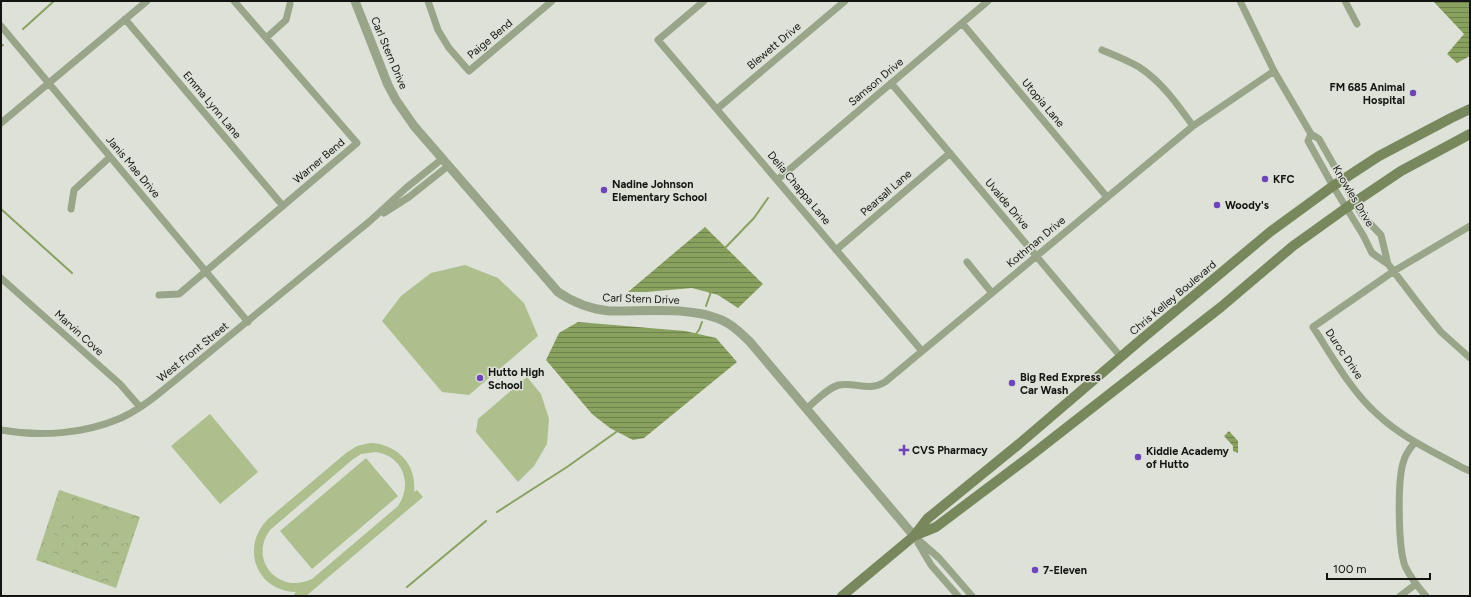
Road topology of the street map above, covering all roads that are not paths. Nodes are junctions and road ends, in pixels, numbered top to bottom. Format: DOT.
graph roads {
  1 [pos="147,1"];
  2 [pos="234,1"];
  3 [pos="355,1"];
  4 [pos="428,1"];
  5 [pos="552,1"];
  6 [pos="704,1"];
  7 [pos="845,1"];
  8 [pos="988,1"];
  9 [pos="1240,1"];
  10 [pos="1345,1"];
  11 [pos="290,4"];
  12 [pos="125,19"];
  13 [pos="962,23"];
  14 [pos="1356,24"];
  15 [pos="1,26"];
  16 [pos="266,38"];
  17 [pos="1102,50"];
  18 [pos="1274,71"];
  19 [pos="48,83"];
  20 [pos="891,84"];
  21 [pos="717,109"];
  22 [pos="1470,109"];
  23 [pos="1,123"];
  24 [pos="1193,126"];
  25 [pos="1311,134"];
  26 [pos="1470,134"];
  27 [pos="950,153"];
  28 [pos="110,157"];
  29 [pos="445,163"];
  30 [pos="777,180"];
  31 [pos="1342,180"];
  32 [pos="1333,186"];
  33 [pos="1107,197"];
  34 [pos="1350,205"];
  35 [pos="283,206"];
  36 [pos="71,209"];
  37 [pos="1470,226"];
  38 [pos="836,250"];
  39 [pos="1036,256"];
  40 [pos="967,262"];
  41 [pos="1388,264"];
  42 [pos="207,271"];
  43 [pos="1394,271"];
  44 [pos="1,278"];
  45 [pos="992,293"];
  46 [pos="159,295"];
  47 [pos="248,322"];
  48 [pos="922,351"];
  49 [pos="1121,357"];
  50 [pos="1470,358"];
  51 [pos="140,407"];
  52 [pos="806,409"];
  53 [pos="1,430"];
  54 [pos="1415,442"];
  55 [pos="1470,471"];
  56 [pos="914,536"];
  57 [pos="1416,584"];
  58 [pos="842,596"];
  59 [pos="958,596"];
  60 [pos="972,596"];
  61 [pos="1400,596"];
  62 [pos="1426,596"];
  1 -- 12 [label="street"];
  2 -- 16 [label="street, Warner Bend"];
  3 -- 29 [label="street, Carl Stern Drive"];
  4 -- 5 [label="street, Paige Bend"];
  6 -- 21 [label="street, Delia Chappa Lane"];
  7 -- 21 [label="street, Blewett Drive"];
  8 -- 13 [label="street, Samson Drive"];
  9 -- 18 [label="street, Knowles Drive"];
  10 -- 14 [label="street"];
  11 -- 16 [label="street"];
  12 -- 19 [label="street"];
  12 -- 35 [label="street, Emma Lynn Lane"];
  13 -- 20 [label="street, Samson Drive"];
  13 -- 33 [label="street, Utopia Lane"];
  15 -- 19 [label="street, Janis Mae Drive"];
  16 -- 35 [label="street, Warner Bend"];
  17 -- 24 [label="street"];
  18 -- 24 [label="street, Kothman Drive"];
  18 -- 25 [label="street, Knowles Drive"];
  19 -- 23 [label="street"];
  19 -- 28 [label="street, Janis Mae Drive"];
  20 -- 27 [label="street, Uvalde Drive"];
  20 -- 30 [label="street, Samson Drive"];
  21 -- 30 [label="street, Delia Chappa Lane"];
  22 -- 31 [label="main road, Chris Kelley Boulevard"];
  24 -- 33 [label="street, Kothman Drive"];
  25 -- 31 [label="street, Knowles Drive"];
  25 -- 32 [label="street, Knowles Drive"];
  26 -- 34 [label="main road, Chris Kelley Boulevard"];
  27 -- 38 [label="street, Pearsall Lane"];
  27 -- 39 [label="street, Uvalde Drive"];
  28 -- 36 [label="street"];
  28 -- 42 [label="street, Janis Mae Drive"];
  29 -- 47 [label="street, West Front Street"];
  29 -- 52 [label="street, Carl Stern Drive"];
  30 -- 38 [label="street, Delia Chappa Lane"];
  31 -- 32 [label="main road, Chris Kelley Boulevard"];
  31 -- 34 [label="street, Knowles Drive"];
  32 -- 34 [label="street, Knowles Drive"];
  32 -- 49 [label="main road, Chris Kelley Boulevard"];
  33 -- 39 [label="street, Kothman Drive"];
  34 -- 41 [label="street, Knowles Drive"];
  34 -- 41 [label="street, Knowles Drive"];
  34 -- 56 [label="main road, Chris Kelley Boulevard"];
  35 -- 42 [label="street, Warner Bend"];
  37 -- 43 [label="street, Duroc Drive"];
  38 -- 48 [label="street, Delia Chappa Lane"];
  39 -- 45 [label="street, Kothman Drive"];
  39 -- 49 [label="street, Uvalde Drive"];
  40 -- 45 [label="street"];
  41 -- 43 [label="street, Knowles Drive"];
  42 -- 46 [label="street, Warner Bend"];
  42 -- 47 [label="street, Janis Mae Drive"];
  43 -- 50 [label="street, Knowles Drive"];
  43 -- 54 [label="street, Duroc Drive"];
  44 -- 51 [label="street, Marvin Cove"];
  45 -- 48 [label="street, Kothman Drive"];
  47 -- 51 [label="street, West Front Street"];
  48 -- 52 [label="street, Kothman Drive"];
  49 -- 56 [label="main road, Chris Kelley Boulevard"];
  51 -- 53 [label="street, West Front Street"];
  52 -- 56 [label="street, Carl Stern Drive"];
  54 -- 55 [label="street, Duroc Drive"];
  54 -- 57 [label="street"];
  56 -- 58 [label="main road, Chris Kelley Boulevard"];
  56 -- 59 [label="street, Carl Stern Drive"];
  56 -- 60 [label="street, Carl Stern Drive"];
  57 -- 61 [label="street"];
  57 -- 62 [label="street"];
}
